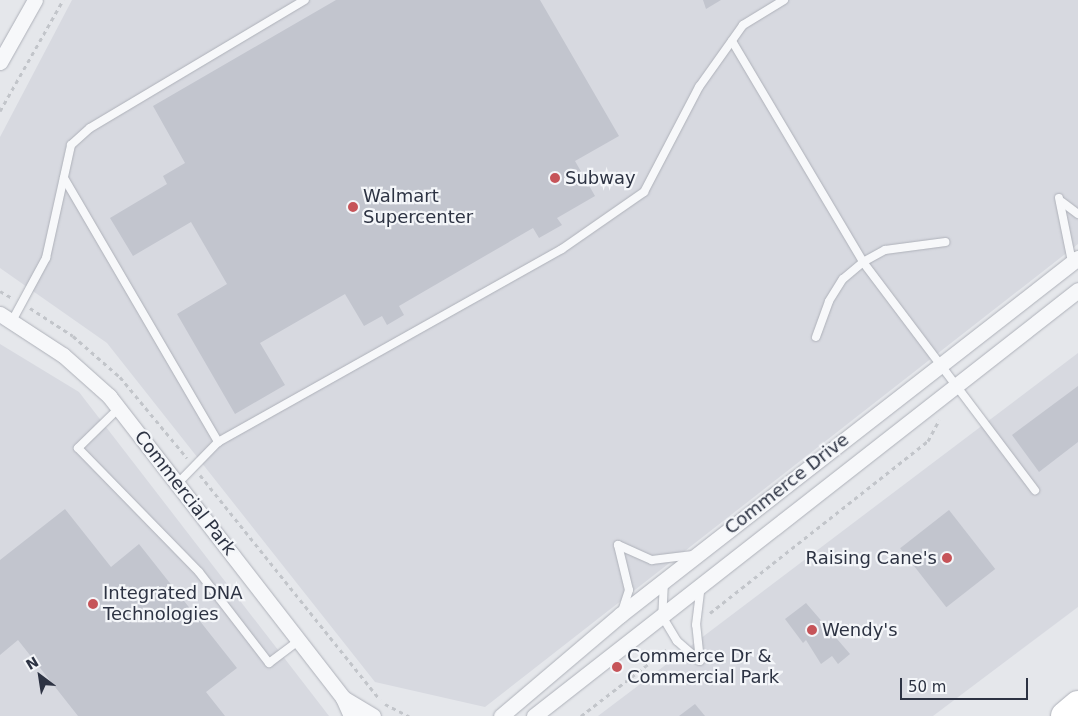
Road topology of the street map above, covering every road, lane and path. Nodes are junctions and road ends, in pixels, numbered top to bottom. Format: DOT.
graph roads {
  1 [pos="35,0"];
  2 [pos="63,0"];
  3 [pos="305,0"];
  4 [pos="784,0"];
  5 [pos="732,41"];
  6 [pos="0,62"];
  7 [pos="0,111"];
  8 [pos="64,178"];
  9 [pos="1078,214"];
  10 [pos="945,242"];
  11 [pos="1075,260"];
  12 [pos="863,262"];
  13 [pos="1078,290"];
  14 [pos="0,291"];
  15 [pos="5,294"];
  16 [pos="6,318"];
  17 [pos="48,318"];
  18 [pos="816,336"];
  19 [pos="939,365"];
  20 [pos="956,386"];
  21 [pos="118,409"];
  22 [pos="939,420"];
  23 [pos="218,442"];
  24 [pos="180,450"];
  25 [pos="178,483"];
  26 [pos="207,483"];
  27 [pos="1036,490"];
  28 [pos="698,553"];
  29 [pos="665,580"];
  30 [pos="702,584"];
  31 [pos="620,615"];
  32 [pos="708,615"];
  33 [pos="662,616"];
  34 [pos="299,640"];
  35 [pos="668,649"];
  36 [pos="343,698"];
  37 [pos="1078,705"];
  38 [pos="351,716"];
  39 [pos="373,716"];
  40 [pos="409,716"];
  41 [pos="501,716"];
  42 [pos="534,716"];
  43 [pos="581,716"];
  44 [pos="1065,716"];
  1 -- 6 [label="street"];
  2 -- 7 [label="path"];
  3 -- 8 [label="lane"];
  4 -- 5 [label="lane"];
  5 -- 12 [label="lane"];
  5 -- 23 [label="lane"];
  8 -- 16 [label="lane"];
  8 -- 23 [label="lane"];
  9 -- 11 [label="lane"];
  10 -- 12 [label="lane"];
  11 -- 19 [label="street, Commerce Drive"];
  12 -- 18 [label="lane"];
  12 -- 19 [label="lane"];
  13 -- 20 [label="street, Commerce Drive"];
  14 -- 15 [label="path"];
  16 -- 21 [label="street, Commercial Park"];
  17 -- 24 [label="path"];
  19 -- 20 [label="lane"];
  19 -- 28 [label="street, Commerce Drive"];
  20 -- 27 [label="lane"];
  20 -- 30 [label="street, Commerce Drive"];
  21 -- 25 [label="street, Commercial Park"];
  21 -- 34 [label="lane"];
  22 -- 32 [label="path"];
  23 -- 25 [label="lane"];
  25 -- 34 [label="street, Commercial Park"];
  26 -- 40 [label="path"];
  28 -- 29 [label="street, Commerce Drive"];
  28 -- 31 [label="lane"];
  29 -- 31 [label="street, Commerce Drive"];
  29 -- 33 [label="lane"];
  30 -- 33 [label="street, Commerce Drive"];
  30 -- 33 [label="lane"];
  31 -- 41 [label="street, Commerce Drive"];
  33 -- 42 [label="street, Commerce Drive"];
  34 -- 36 [label="street, Commercial Park"];
  35 -- 43 [label="path"];
  36 -- 38 [label="street"];
  36 -- 39 [label="street"];
  37 -- 44 [label="highway"];
}
